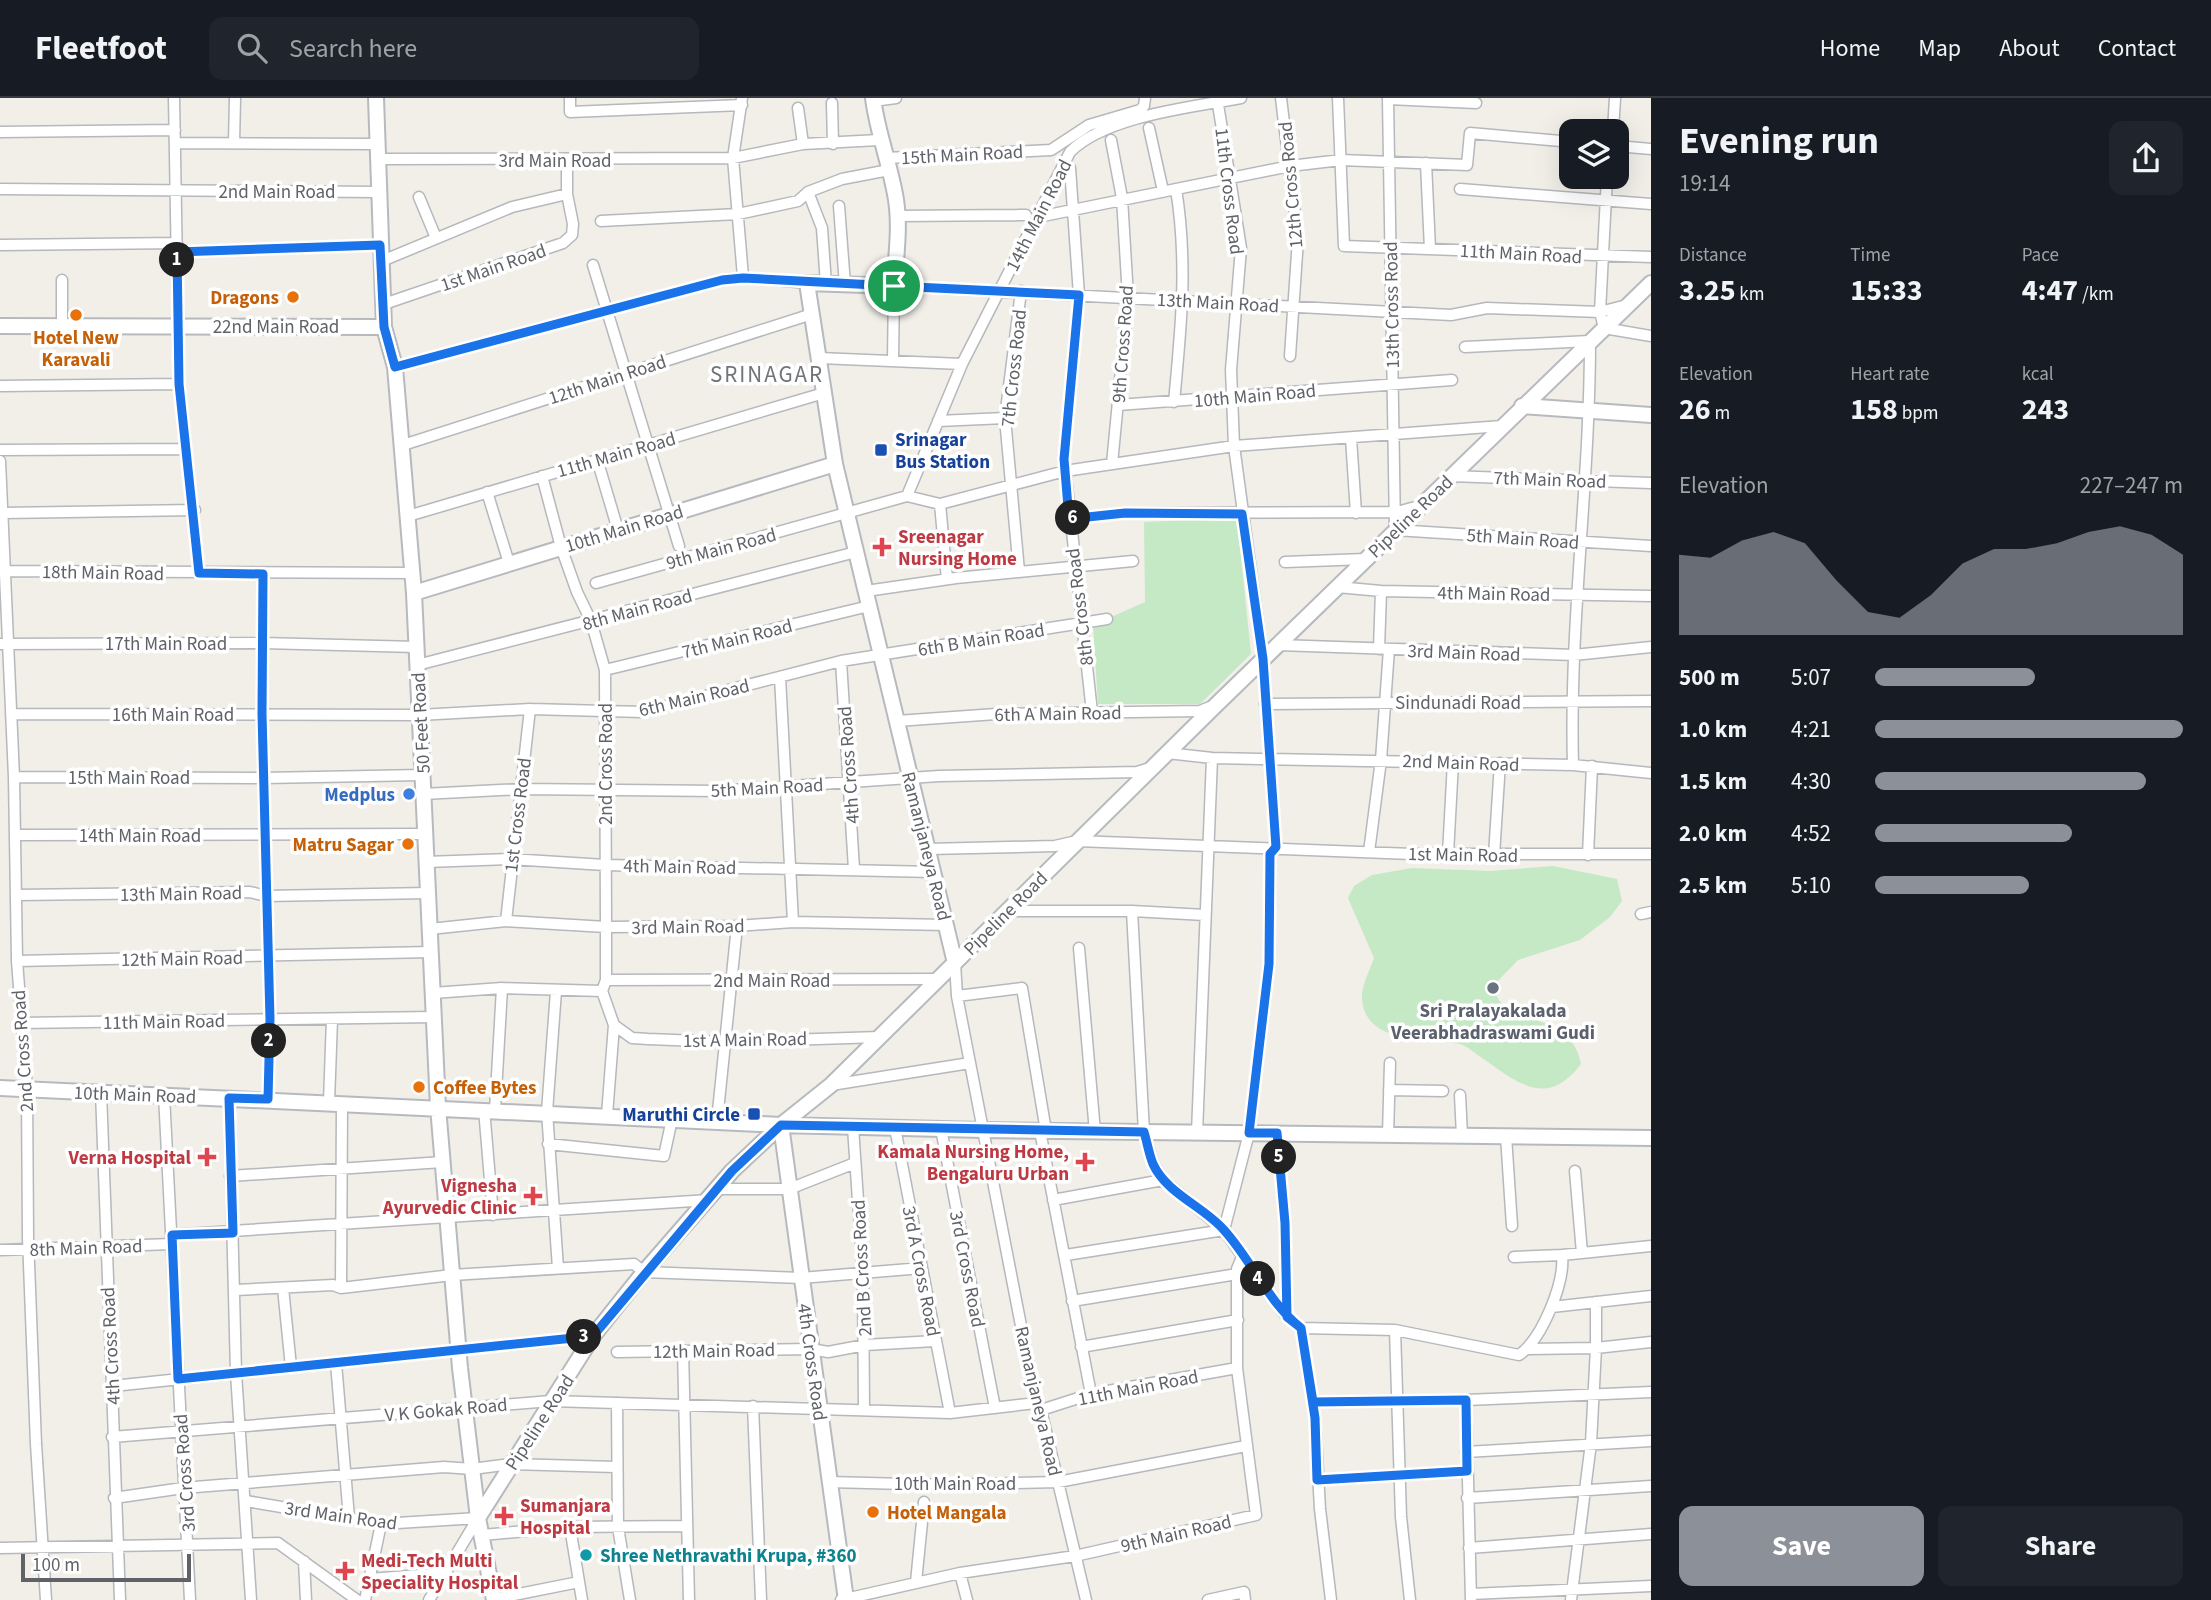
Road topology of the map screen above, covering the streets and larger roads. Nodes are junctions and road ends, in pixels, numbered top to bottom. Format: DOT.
graph roads {
  1 [pos="174,98"];
  2 [pos="235,98"];
  3 [pos="376,98"];
  4 [pos="570,98"];
  5 [pos="896,98"];
  6 [pos="1145,98"];
  7 [pos="1241,98"];
  8 [pos="1282,98"];
  9 [pos="1338,98"];
  10 [pos="1615,98"];
  11 [pos="1388,99"];
  12 [pos="873,100"];
  13 [pos="1218,100"];
  14 [pos="742,101"];
  15 [pos="832,103"];
  16 [pos="1476,103"];
  17 [pos="798,108"];
  18 [pos="1614,119"];
  19 [pos="1149,128"];
  20 [pos="175,130"];
  21 [pos="0,132"];
  22 [pos="879,140"];
  23 [pos="1111,140"];
  24 [pos="1559,141"];
  25 [pos="175,143"];
  26 [pos="234,143"];
  27 [pos="803,144"];
  28 [pos="833,144"];
  29 [pos="1629,147"];
  30 [pos="1651,149"];
  31 [pos="378,151"];
  32 [pos="733,158"];
  33 [pos="1341,160"];
  34 [pos="567,161"];
  35 [pos="1389,161"];
  36 [pos="1426,163"];
  37 [pos="888,164"];
  38 [pos="1290,166"];
  39 [pos="1070,168"];
  40 [pos="1229,177"];
  41 [pos="0,189"];
  42 [pos="1176,189"];
  43 [pos="1461,189"];
  44 [pos="1606,189"];
  45 [pos="174,191"];
  46 [pos="1163,191"];
  47 [pos="379,192"];
  48 [pos="808,192"];
  49 [pos="567,194"];
  50 [pos="419,197"];
  51 [pos="1122,198"];
  52 [pos="1604,201"];
  53 [pos="1651,204"];
  54 [pos="839,206"];
  55 [pos="1075,212"];
  56 [pos="738,214"];
  57 [pos="1026,215"];
  58 [pos="898,216"];
  59 [pos="1043,216"];
  60 [pos="601,221"];
  61 [pos="436,238"];
  62 [pos="0,244"];
  63 [pos="380,245"];
  64 [pos="177,247"];
  65 [pos="1390,247"];
  66 [pos="1430,249"];
  67 [pos="1603,257"];
  68 [pos="1651,257"];
  69 [pos="382,261"];
  70 [pos="593,265"];
  71 [pos="743,278"];
  72 [pos="62,280"];
  73 [pos="807,283"];
  74 [pos="1651,283"];
  75 [pos="826,284"];
  76 [pos="845,285"];
  77 [pos="894,286"];
  78 [pos="1000,290"];
  79 [pos="1021,291"];
  80 [pos="1079,295"];
  81 [pos="1128,297"];
  82 [pos="1183,300"];
  83 [pos="1235,303"];
  84 [pos="384,304"];
  85 [pos="1628,305"];
  86 [pos="1293,307"];
  87 [pos="609,309"];
  88 [pos="1390,311"];
  89 [pos="1600,312"];
  90 [pos="812,314"];
  91 [pos="0,326"];
  92 [pos="62,326"];
  93 [pos="178,326"];
  94 [pos="384,327"];
  95 [pos="1604,328"];
  96 [pos="1651,336"];
  97 [pos="1590,341"];
  98 [pos="1465,348"];
  99 [pos="1290,356"];
  100 [pos="819,358"];
  101 [pos="892,361"];
  102 [pos="962,365"];
  103 [pos="395,367"];
  104 [pos="624,373"];
  105 [pos="1452,380"];
  106 [pos="1392,382"];
  107 [pos="179,384"];
  108 [pos="0,386"];
  109 [pos="824,393"];
  110 [pos="1232,397"];
  111 [pos="1174,402"];
  112 [pos="1118,405"];
  113 [pos="1522,406"];
  114 [pos="1590,412"];
  115 [pos="1651,415"];
  116 [pos="1006,418"];
  117 [pos="938,421"];
  118 [pos="1502,426"];
  119 [pos="1395,435"];
  120 [pos="1351,438"];
  121 [pos="403,445"];
  122 [pos="647,445"];
  123 [pos="1234,446"];
  124 [pos="184,449"];
  125 [pos="0,450"];
  126 [pos="597,459"];
  127 [pos="0,461"];
  128 [pos="835,464"];
  129 [pos="1112,464"];
  130 [pos="1065,471"];
  131 [pos="542,475"];
  132 [pos="1450,476"];
  133 [pos="1586,480"];
  134 [pos="1651,483"];
  135 [pos="1010,486"];
  136 [pos="487,492"];
  137 [pos="907,496"];
  138 [pos="940,504"];
  139 [pos="1420,506"];
  140 [pos="195,510"];
  141 [pos="1397,512"];
  142 [pos="3,513"];
  143 [pos="1356,513"];
  144 [pos="670,514"];
  145 [pos="847,514"];
  146 [pos="1242,514"];
  147 [pos="408,516"];
  148 [pos="1069,519"];
  149 [pos="618,530"];
  150 [pos="1395,530"];
  151 [pos="1579,542"];
  152 [pos="678,546"];
  153 [pos="1651,546"];
  154 [pos="561,547"];
  155 [pos="856,552"];
  156 [pos="1365,559"];
  157 [pos="1133,561"];
  158 [pos="1285,562"];
  159 [pos="509,563"];
  160 [pos="1075,567"];
  161 [pos="5,571"];
  162 [pos="1019,571"];
  163 [pos="199,573"];
  164 [pos="412,573"];
  165 [pos="263,574"];
  166 [pos="947,579"];
  167 [pos="596,583"];
  168 [pos="1337,587"];
  169 [pos="866,591"];
  170 [pos="1381,591"];
  171 [pos="414,593"];
  172 [pos="1575,594"];
  173 [pos="1651,596"];
  174 [pos="869,606"];
  175 [pos="1107,619"];
  176 [pos="591,621"];
  177 [pos="1081,624"];
  178 [pos="263,643"];
  179 [pos="4,644"];
  180 [pos="1278,645"];
  181 [pos="1651,647"];
  182 [pos="416,648"];
  183 [pos="1384,649"];
  184 [pos="881,654"];
  185 [pos="1574,655"];
  186 [pos="1263,659"];
  187 [pos="841,661"];
  188 [pos="417,665"];
  189 [pos="605,670"];
  190 [pos="780,677"];
  191 [pos="1651,701"];
  192 [pos="1571,702"];
  193 [pos="1385,703"];
  194 [pos="1216,704"];
  195 [pos="1265,704"];
  196 [pos="530,709"];
  197 [pos="606,712"];
  198 [pos="1091,712"];
  199 [pos="262,714"];
  200 [pos="419,715"];
  201 [pos="7,721"];
  202 [pos="897,721"];
  203 [pos="1167,753"];
  204 [pos="1212,758"];
  205 [pos="1270,758"];
  206 [pos="1381,760"];
  207 [pos="1453,762"];
  208 [pos="1500,763"];
  209 [pos="1573,765"];
  210 [pos="1592,766"];
  211 [pos="1152,768"];
  212 [pos="1651,774"];
  213 [pos="422,775"];
  214 [pos="14,777"];
  215 [pos="264,778"];
  216 [pos="911,779"];
  217 [pos="850,782"];
  218 [pos="786,787"];
  219 [pos="521,789"];
  220 [pos="605,791"];
  221 [pos="423,794"];
  222 [pos="425,834"];
  223 [pos="16,835"];
  224 [pos="265,835"];
  225 [pos="1077,842"];
  226 [pos="1276,847"];
  227 [pos="1206,848"];
  228 [pos="928,849"];
  229 [pos="1369,852"];
  230 [pos="1651,853"];
  231 [pos="1448,854"];
  232 [pos="1494,855"];
  233 [pos="1588,855"];
  234 [pos="510,859"];
  235 [pos="426,862"];
  236 [pos="605,865"];
  237 [pos="791,868"];
  238 [pos="854,869"];
  239 [pos="934,872"];
  240 [pos="428,893"];
  241 [pos="17,895"];
  242 [pos="266,896"];
  243 [pos="1007,911"];
  244 [pos="1132,911"];
  245 [pos="1205,915"];
  246 [pos="506,921"];
  247 [pos="793,922"];
  248 [pos="946,925"];
  249 [pos="737,926"];
  250 [pos="606,927"];
  251 [pos="430,929"];
  252 [pos="1079,948"];
  253 [pos="431,952"];
  254 [pos="268,956"];
  255 [pos="17,961"];
  256 [pos="955,963"];
  257 [pos="938,979"];
  258 [pos="606,980"];
  259 [pos="734,980"];
  260 [pos="502,988"];
  261 [pos="556,990"];
  262 [pos="602,991"];
  263 [pos="433,993"];
  264 [pos="957,996"];
  265 [pos="434,1017"];
  266 [pos="332,1018"];
  267 [pos="270,1019"];
  268 [pos="20,1023"];
  269 [pos="614,1025"];
  270 [pos="880,1037"];
  271 [pos="725,1042"];
  272 [pos="970,1063"];
  273 [pos="1390,1063"];
  274 [pos="831,1085"];
  275 [pos="0,1088"];
  276 [pos="27,1089"];
  277 [pos="1389,1090"];
  278 [pos="1443,1091"];
  279 [pos="101,1092"];
  280 [pos="1460,1094"];
  281 [pos="164,1095"];
  282 [pos="229,1098"];
  283 [pos="268,1099"];
  284 [pos="336,1102"];
  285 [pos="438,1107"];
  286 [pos="490,1109"];
  287 [pos="547,1112"];
  288 [pos="607,1115"];
  289 [pos="672,1119"];
  290 [pos="717,1121"];
  291 [pos="781,1125"];
  292 [pos="853,1127"];
  293 [pos="895,1128"];
  294 [pos="941,1129"];
  295 [pos="983,1130"];
  296 [pos="1043,1131"];
  297 [pos="1095,1132"];
  298 [pos="1144,1132"];
  299 [pos="1197,1133"];
  300 [pos="1249,1133"];
  301 [pos="1277,1133"];
  302 [pos="1388,1135"];
  303 [pos="1462,1136"];
  304 [pos="1506,1136"];
  305 [pos="1651,1138"];
  306 [pos="548,1144"];
  307 [pos="443,1162"];
  308 [pos="855,1163"];
  309 [pos="341,1169"];
  310 [pos="1575,1171"];
  311 [pos="230,1176"];
  312 [pos="1163,1180"];
  313 [pos="789,1189"];
  314 [pos="714,1194"];
  315 [pos="1053,1200"];
  316 [pos="553,1211"];
  317 [pos="493,1215"];
  318 [pos="447,1218"];
  319 [pos="341,1226"];
  320 [pos="1512,1226"];
  321 [pos="1224,1230"];
  322 [pos="233,1233"];
  323 [pos="172,1240"];
  324 [pos="104,1245"];
  325 [pos="1651,1247"];
  326 [pos="29,1249"];
  327 [pos="0,1250"];
  328 [pos="1582,1253"];
  329 [pos="1066,1255"];
  330 [pos="1562,1255"];
  331 [pos="1242,1257"];
  332 [pos="1514,1257"];
  333 [pos="558,1268"];
  334 [pos="922,1268"];
  335 [pos="644,1272"];
  336 [pos="863,1274"];
  337 [pos="1237,1274"];
  338 [pos="452,1275"];
  339 [pos="801,1278"];
  340 [pos="283,1288"];
  341 [pos="341,1288"];
  342 [pos="236,1290"];
  343 [pos="1651,1296"];
  344 [pos="1072,1301"];
  345 [pos="1596,1302"];
  346 [pos="1552,1307"];
  347 [pos="1287,1317"];
  348 [pos="1238,1320"];
  349 [pos="1301,1328"];
  350 [pos="1395,1330"];
  351 [pos="593,1336"];
  352 [pos="935,1341"];
  353 [pos="1651,1342"];
  354 [pos="865,1345"];
  355 [pos="1081,1347"];
  356 [pos="1596,1348"];
  357 [pos="811,1349"];
  358 [pos="1528,1349"];
  359 [pos="458,1350"];
  360 [pos="683,1350"];
  361 [pos="617,1352"];
  362 [pos="337,1363"];
  363 [pos="291,1367"];
  364 [pos="1237,1368"];
  365 [pos="236,1373"];
  366 [pos="178,1379"];
  367 [pos="113,1386"];
  368 [pos="1651,1392"];
  369 [pos="1091,1394"];
  370 [pos="1594,1395"];
  371 [pos="1399,1400"];
  372 [pos="1466,1400"];
  373 [pos="551,1401"];
  374 [pos="1313,1402"];
  375 [pos="617,1403"];
  376 [pos="684,1404"];
  377 [pos="753,1406"];
  378 [pos="1038,1406"];
  379 [pos="465,1407"];
  380 [pos="818,1408"];
  381 [pos="995,1408"];
  382 [pos="864,1409"];
  383 [pos="950,1413"];
  384 [pos="342,1418"];
  385 [pos="240,1426"];
  386 [pos="180,1431"];
  387 [pos="112,1437"];
  388 [pos="1651,1441"];
  389 [pos="1591,1443"];
  390 [pos="1246,1446"];
  391 [pos="1466,1452"];
  392 [pos="511,1464"];
  393 [pos="615,1467"];
  394 [pos="472,1469"];
  395 [pos="1467,1471"];
  396 [pos="1400,1475"];
  397 [pos="346,1476"];
  398 [pos="1317,1480"];
  399 [pos="829,1482"];
  400 [pos="1058,1482"];
  401 [pos="244,1483"];
  402 [pos="1651,1486"];
  403 [pos="183,1488"];
  404 [pos="1583,1490"];
  405 [pos="114,1498"];
  406 [pos="1467,1498"];
  407 [pos="246,1502"];
  408 [pos="924,1502"];
  409 [pos="349,1518"];
  410 [pos="478,1518"];
  411 [pos="381,1524"];
  412 [pos="685,1526"];
  413 [pos="570,1527"];
  414 [pos="618,1527"];
  415 [pos="1651,1534"];
  416 [pos="481,1535"];
  417 [pos="1577,1538"];
  418 [pos="188,1543"];
  419 [pos="249,1543"];
  420 [pos="117,1546"];
  421 [pos="0,1548"];
  422 [pos="43,1548"];
  423 [pos="1469,1548"];
  424 [pos="1076,1556"];
  425 [pos="304,1561"];
  426 [pos="447,1573"];
  427 [pos="960,1573"];
  428 [pos="369,1579"];
  429 [pos="579,1582"];
  430 [pos="916,1582"];
  431 [pos="1651,1586"];
  432 [pos="1572,1588"];
  433 [pos="1540,1595"];
  434 [pos="528,1596"];
  435 [pos="1245,1596"];
  436 [pos="1525,1596"];
  437 [pos="1471,1597"];
  438 [pos="46,1600"];
  439 [pos="120,1600"];
  440 [pos="190,1600"];
  441 [pos="251,1600"];
  442 [pos="306,1600"];
  443 [pos="358,1600"];
  444 [pos="365,1600"];
  445 [pos="429,1600"];
  446 [pos="494,1600"];
  447 [pos="582,1600"];
  448 [pos="630,1600"];
  449 [pos="689,1600"];
  450 [pos="761,1600"];
  451 [pos="840,1600"];
  452 [pos="846,1600"];
  453 [pos="967,1600"];
  454 [pos="1086,1600"];
  455 [pos="1208,1600"];
  456 [pos="1331,1600"];
  457 [pos="1410,1600"];
  458 [pos="1571,1600"];
  1 -- 20 [label="street"];
  2 -- 26 [label="street"];
  3 -- 31 [label="street, 50 Feet Road"];
  4 -- 14 [label="street"];
  5 -- 12 [label="street"];
  6 -- 37 [label="street, 15th Main Road"];
  7 -- 13 [label="street, 14th Main Road"];
  8 -- 38 [label="street, 12th Cross Road"];
  9 -- 33 [label="street"];
  10 -- 18 [label="street"];
  11 -- 16 [label="street"];
  11 -- 35 [label="street, 13th Cross Road"];
  12 -- 22 [label="street"];
  13 -- 40 [label="street, 11th Cross Road"];
  13 -- 78 [label="street, 14th Main Road"];
  14 -- 32 [label="street"];
  15 -- 28 [label="street"];
  17 -- 27 [label="street"];
  19 -- 46 [label="street"];
  20 -- 21 [label="street"];
  20 -- 25 [label="street"];
  22 -- 28 [label="street, 3rd Main Road"];
  22 -- 37 [label="street"];
  23 -- 51 [label="street, 9th Cross Road"];
  24 -- 36 [label="street"];
  25 -- 26 [label="street, 3rd Main Road"];
  25 -- 45 [label="street"];
  26 -- 31 [label="street, 3rd Main Road"];
  27 -- 28 [label="street, 3rd Main Road"];
  27 -- 32 [label="street, 3rd Main Road"];
  29 -- 30 [label="street"];
  31 -- 34 [label="street, 3rd Main Road"];
  31 -- 47 [label="street, 50 Feet Road"];
  32 -- 34 [label="street, 3rd Main Road"];
  32 -- 56 [label="street"];
  33 -- 35 [label="street"];
  33 -- 38 [label="street"];
  33 -- 65 [label="street, 11th Main Road"];
  34 -- 49 [label="street"];
  35 -- 36 [label="street"];
  35 -- 65 [label="street, 13th Cross Road"];
  36 -- 66 [label="street"];
  37 -- 48 [label="street"];
  37 -- 58 [label="street"];
  38 -- 40 [label="street"];
  38 -- 86 [label="street, 12th Cross Road"];
  39 -- 55 [label="street, 8th Cross Road"];
  40 -- 42 [label="street"];
  40 -- 83 [label="street, 11th Cross Road"];
  41 -- 45 [label="street, 2nd Main Road"];
  42 -- 46 [label="street"];
  42 -- 82 [label="street"];
  43 -- 52 [label="street"];
  44 -- 52 [label="street"];
  45 -- 47 [label="street, 2nd Main Road"];
  45 -- 64 [label="street"];
  46 -- 51 [label="street"];
  47 -- 63 [label="street, 50 Feet Road"];
  48 -- 56 [label="street"];
  48 -- 75 [label="street"];
  49 -- 61 [label="street"];
  49 -- 84 [label="street, 1st Main Road"];
  50 -- 61 [label="street"];
  51 -- 55 [label="street"];
  51 -- 81 [label="street, 9th Cross Road"];
  52 -- 53 [label="street"];
  52 -- 67 [label="street"];
  54 -- 76 [label="street"];
  55 -- 59 [label="street"];
  55 -- 80 [label="street, 8th Cross Road"];
  56 -- 60 [label="street"];
  56 -- 71 [label="street"];
  57 -- 58 [label="street, 14th Main Road"];
  58 -- 77 [label="street"];
  61 -- 69 [label="street"];
  62 -- 64 [label="street"];
  63 -- 64 [label="street"];
  63 -- 69 [label="street, 50 Feet Road"];
  64 -- 93 [label="street"];
  65 -- 66 [label="street, 11th Main Road"];
  65 -- 88 [label="street, 13th Cross Road"];
  66 -- 67 [label="street, 11th Main Road"];
  67 -- 68 [label="street, 11th Main Road"];
  67 -- 89 [label="street"];
  69 -- 84 [label="street, 50 Feet Road"];
  70 -- 87 [label="street"];
  71 -- 73 [label="street, 13th Main Road"];
  71 -- 87 [label="street, 13th Main Road"];
  72 -- 92 [label="street"];
  73 -- 75 [label="street, 13th Main Road"];
  73 -- 90 [label="street"];
  74 -- 85 [label="street, Pipeline Road"];
  75 -- 76 [label="street, 13th Main Road"];
  76 -- 77 [label="street, 13th Main Road"];
  77 -- 78 [label="street, 13th Main Road"];
  77 -- 101 [label="street"];
  78 -- 79 [label="street, 13th Main Road"];
  78 -- 102 [label="street, 14th Main Road"];
  79 -- 80 [label="street, 13th Main Road"];
  79 -- 116 [label="street, 7th Cross Road"];
  80 -- 81 [label="street, 13th Main Road"];
  80 -- 130 [label="street, 8th Cross Road"];
  81 -- 82 [label="street, 13th Main Road"];
  81 -- 112 [label="street, 9th Cross Road"];
  82 -- 83 [label="street, 13th Main Road"];
  82 -- 111 [label="street"];
  83 -- 86 [label="street, 13th Main Road"];
  83 -- 110 [label="street, 11th Cross Road"];
  84 -- 94 [label="street, 50 Feet Road"];
  85 -- 89 [label="street, 13th Main Road"];
  85 -- 95 [label="street, Pipeline Road"];
  86 -- 88 [label="street, 13th Main Road"];
  86 -- 99 [label="street, 12th Cross Road"];
  87 -- 103 [label="street, 13th Main Road"];
  87 -- 104 [label="street"];
  88 -- 89 [label="street, 13th Main Road"];
  88 -- 106 [label="street, 13th Cross Road"];
  89 -- 95 [label="street"];
  90 -- 100 [label="street"];
  90 -- 104 [label="street, 12th Main Road"];
  91 -- 92 [label="street, 22nd Main Road"];
  92 -- 93 [label="street, 22nd Main Road"];
  93 -- 94 [label="street, 22nd Main Road"];
  93 -- 107 [label="street"];
  94 -- 103 [label="street, 50 Feet Road"];
  95 -- 96 [label="street"];
  95 -- 97 [label="street, Pipeline Road"];
  97 -- 98 [label="street"];
  97 -- 113 [label="street, Pipeline Road"];
  97 -- 114 [label="street"];
  100 -- 101 [label="street"];
  100 -- 109 [label="street"];
  101 -- 102 [label="street"];
  102 -- 117 [label="street, 14th Main Road"];
  103 -- 121 [label="street, 50 Feet Road"];
  104 -- 121 [label="street, 12th Main Road"];
  104 -- 122 [label="street"];
  105 -- 106 [label="street, 10th Main Road"];
  106 -- 110 [label="street, 10th Main Road"];
  106 -- 119 [label="street, 13th Cross Road"];
  107 -- 108 [label="street"];
  107 -- 124 [label="street"];
  109 -- 122 [label="street, 11th Main Road"];
  109 -- 128 [label="street, Ramanjaneya Road"];
  110 -- 111 [label="street, 10th Main Road"];
  110 -- 123 [label="street, 11th Cross Road"];
  111 -- 112 [label="street, 10th Main Road"];
  112 -- 129 [label="street, 9th Cross Road"];
  113 -- 114 [label="street"];
  113 -- 118 [label="street, Pipeline Road"];
  114 -- 115 [label="street"];
  114 -- 133 [label="street"];
  116 -- 117 [label="street"];
  116 -- 135 [label="street, 7th Cross Road"];
  117 -- 137 [label="street, 14th Main Road"];
  118 -- 119 [label="street"];
  118 -- 132 [label="street, Pipeline Road"];
  119 -- 120 [label="street"];
  119 -- 141 [label="street, 13th Cross Road"];
  120 -- 123 [label="street"];
  120 -- 143 [label="street"];
  121 -- 147 [label="street, 50 Feet Road"];
  122 -- 126 [label="street, 11th Main Road"];
  122 -- 144 [label="street"];
  123 -- 129 [label="street"];
  123 -- 146 [label="street, 11th Cross Road"];
  124 -- 125 [label="street"];
  124 -- 140 [label="street"];
  126 -- 131 [label="street, 11th Main Road"];
  126 -- 149 [label="street"];
  127 -- 142 [label="street, 2nd Cross Road"];
  128 -- 144 [label="street, 10th Main Road"];
  128 -- 145 [label="street, Ramanjaneya Road"];
  129 -- 130 [label="street"];
  130 -- 135 [label="street"];
  130 -- 148 [label="street, 8th Cross Road"];
  131 -- 136 [label="street, 11th Main Road"];
  131 -- 154 [label="street"];
  132 -- 133 [label="street, 7th Main Road"];
  132 -- 139 [label="street, Pipeline Road"];
  133 -- 134 [label="street, 7th Main Road"];
  133 -- 151 [label="street"];
  135 -- 138 [label="street"];
  135 -- 162 [label="street, 7th Cross Road"];
  136 -- 147 [label="street, 11th Main Road"];
  136 -- 159 [label="street"];
  137 -- 138 [label="street"];
  137 -- 145 [label="street, 9th Main Road"];
  138 -- 166 [label="street"];
  139 -- 141 [label="street"];
  139 -- 150 [label="street, Pipeline Road"];
  140 -- 142 [label="street"];
  140 -- 163 [label="street"];
  141 -- 143 [label="street"];
  141 -- 150 [label="street, 13th Cross Road"];
  142 -- 161 [label="street, 2nd Cross Road"];
  143 -- 146 [label="street"];
  144 -- 149 [label="street, 10th Main Road"];
  144 -- 152 [label="street"];
  145 -- 155 [label="street, Ramanjaneya Road"];
  145 -- 167 [label="street, 9th Main Road"];
  146 -- 148 [label="street"];
  146 -- 186 [label="street, 11th Cross Road"];
  147 -- 164 [label="street, 50 Feet Road"];
  148 -- 160 [label="street, 8th Cross Road"];
  149 -- 154 [label="street, 10th Main Road"];
  150 -- 151 [label="street, 5th Main Road"];
  150 -- 156 [label="street, Pipeline Road"];
  151 -- 153 [label="street, 5th Main Road"];
  151 -- 172 [label="street"];
  154 -- 159 [label="street, 10th Main Road"];
  154 -- 176 [label="street"];
  155 -- 169 [label="street, Ramanjaneya Road"];
  155 -- 176 [label="street, 8th Main Road"];
  156 -- 158 [label="street"];
  156 -- 168 [label="street, Pipeline Road"];
  157 -- 160 [label="street"];
  159 -- 171 [label="street, 10th Main Road"];
  160 -- 162 [label="street"];
  160 -- 177 [label="street, 8th Cross Road"];
  161 -- 163 [label="street, 18th Main Road"];
  161 -- 179 [label="street, 2nd Cross Road"];
  162 -- 166 [label="street"];
  163 -- 165 [label="street, 18th Main Road"];
  164 -- 165 [label="street, 18th Main Road"];
  164 -- 171 [label="street, 50 Feet Road"];
  165 -- 178 [label="street"];
  166 -- 169 [label="street"];
  168 -- 170 [label="street, 4th Main Road"];
  168 -- 180 [label="street, Pipeline Road"];
  169 -- 174 [label="street, Ramanjaneya Road"];
  170 -- 172 [label="street, 4th Main Road"];
  170 -- 183 [label="street"];
  171 -- 182 [label="street, 50 Feet Road"];
  172 -- 173 [label="street, 4th Main Road"];
  172 -- 185 [label="street"];
  174 -- 184 [label="street, Ramanjaneya Road"];
  174 -- 189 [label="street, 7th Main Road"];
  175 -- 177 [label="street, 6th B Main Road"];
  176 -- 188 [label="street, 8th Main Road"];
  176 -- 189 [label="street, 2nd Cross Road"];
  177 -- 184 [label="street, 6th B Main Road"];
  177 -- 198 [label="street, 8th Cross Road"];
  178 -- 179 [label="street, 17th Main Road"];
  178 -- 182 [label="street, 17th Main Road"];
  178 -- 199 [label="street"];
  179 -- 201 [label="street, 2nd Cross Road"];
  180 -- 183 [label="street, 3rd Main Road"];
  180 -- 186 [label="street, Pipeline Road"];
  181 -- 185 [label="street, 3rd Main Road"];
  182 -- 188 [label="street, 50 Feet Road"];
  183 -- 185 [label="street, 3rd Main Road"];
  183 -- 193 [label="street"];
  184 -- 187 [label="street, 6th Main Road"];
  184 -- 202 [label="street, Ramanjaneya Road"];
  185 -- 192 [label="street"];
  186 -- 194 [label="street, Pipeline Road"];
  186 -- 195 [label="street, 11th Cross Road"];
  187 -- 190 [label="street, 6th Main Road"];
  187 -- 217 [label="street, 4th Cross Road"];
  188 -- 200 [label="street, 50 Feet Road"];
  189 -- 197 [label="street, 2nd Cross Road"];
  190 -- 197 [label="street, 6th Main Road"];
  190 -- 218 [label="street"];
  191 -- 192 [label="street, Sindunadi Road"];
  192 -- 193 [label="street, Sindunadi Road"];
  192 -- 209 [label="street"];
  193 -- 195 [label="street, Sindunadi Road"];
  193 -- 206 [label="street"];
  194 -- 198 [label="street, 6th A Main Road"];
  194 -- 203 [label="street, Pipeline Road"];
  195 -- 205 [label="street, 11th Cross Road"];
  196 -- 197 [label="street, 6th Main Road"];
  196 -- 200 [label="street, 6th Main Road"];
  196 -- 219 [label="street, 1st Cross Road"];
  197 -- 220 [label="street, 2nd Cross Road"];
  198 -- 202 [label="street, 6th A Main Road"];
  199 -- 200 [label="street, 16th Main Road"];
  199 -- 201 [label="street, 16th Main Road"];
  199 -- 215 [label="street"];
  200 -- 213 [label="street, 50 Feet Road"];
  201 -- 214 [label="street, 2nd Cross Road"];
  202 -- 216 [label="street, Ramanjaneya Road"];
  203 -- 204 [label="street"];
  203 -- 211 [label="street, Pipeline Road"];
  204 -- 205 [label="street"];
  204 -- 227 [label="street"];
  205 -- 206 [label="street, 2nd Main Road"];
  205 -- 226 [label="street, 11th Cross Road"];
  206 -- 207 [label="street, 2nd Main Road"];
  206 -- 229 [label="street"];
  207 -- 208 [label="street, 2nd Main Road"];
  207 -- 231 [label="street"];
  208 -- 209 [label="street, 2nd Main Road"];
  208 -- 232 [label="street"];
  209 -- 210 [label="street, 2nd Main Road"];
  210 -- 212 [label="street, 2nd Main Road"];
  210 -- 233 [label="street"];
  211 -- 216 [label="street, 5th Main Road"];
  211 -- 225 [label="street, Pipeline Road"];
  213 -- 215 [label="street, 15th Main Road"];
  213 -- 221 [label="street, 50 Feet Road"];
  214 -- 215 [label="street, 15th Main Road"];
  214 -- 223 [label="street, 2nd Cross Road"];
  215 -- 224 [label="street"];
  216 -- 217 [label="street, 5th Main Road"];
  216 -- 228 [label="street, Ramanjaneya Road"];
  217 -- 218 [label="street, 5th Main Road"];
  217 -- 238 [label="street, 4th Cross Road"];
  218 -- 220 [label="street, 5th Main Road"];
  218 -- 237 [label="street"];
  219 -- 220 [label="street, 5th Main Road"];
  219 -- 221 [label="street, 5th Main Road"];
  219 -- 234 [label="street, 1st Cross Road"];
  220 -- 236 [label="street, 2nd Cross Road"];
  221 -- 222 [label="street, 50 Feet Road"];
  222 -- 224 [label="street, 14th Main Road"];
  222 -- 235 [label="street, 50 Feet Road"];
  223 -- 224 [label="street, 14th Main Road"];
  223 -- 241 [label="street, 2nd Cross Road"];
  224 -- 242 [label="street"];
  225 -- 227 [label="street"];
  225 -- 228 [label="street"];
  225 -- 243 [label="street, Pipeline Road"];
  226 -- 227 [label="street"];
  226 -- 229 [label="street, 1st Main Road"];
  226 -- 300 [label="street, 11th Cross Road"];
  227 -- 245 [label="street"];
  228 -- 239 [label="street, Ramanjaneya Road"];
  229 -- 231 [label="street, 1st Main Road"];
  230 -- 233 [label="street, 1st Main Road"];
  231 -- 232 [label="street, 1st Main Road"];
  232 -- 233 [label="street, 1st Main Road"];
  234 -- 235 [label="street, 4th Main Road"];
  234 -- 236 [label="street, 4th Main Road"];
  234 -- 246 [label="street, 1st Cross Road"];
  235 -- 240 [label="street, 50 Feet Road"];
  236 -- 237 [label="street, 4th Main Road"];
  236 -- 250 [label="street, 2nd Cross Road"];
  237 -- 238 [label="street, 4th Main Road"];
  237 -- 247 [label="street"];
  238 -- 239 [label="street, 4th Main Road"];
  239 -- 248 [label="street, Ramanjaneya Road"];
  240 -- 242 [label="street, 13th Main Road"];
  240 -- 251 [label="street, 50 Feet Road"];
  241 -- 242 [label="street, 13th Main Road"];
  241 -- 255 [label="street, 2nd Cross Road"];
  242 -- 254 [label="street"];
  243 -- 244 [label="street"];
  243 -- 256 [label="street, Pipeline Road"];
  244 -- 245 [label="street"];
  244 -- 298 [label="street"];
  245 -- 299 [label="street"];
  246 -- 250 [label="street, 3rd Main Road"];
  246 -- 251 [label="street, 3rd Main Road"];
  247 -- 248 [label="street, 3rd Main Road"];
  247 -- 249 [label="street, 3rd Main Road"];
  248 -- 256 [label="street, Ramanjaneya Road"];
  249 -- 250 [label="street, 3rd Main Road"];
  249 -- 259 [label="street"];
  250 -- 258 [label="street, 2nd Cross Road"];
  251 -- 253 [label="street, 50 Feet Road"];
  252 -- 297 [label="street"];
  253 -- 254 [label="street, 12th Main Road"];
  253 -- 263 [label="street, 50 Feet Road"];
  254 -- 255 [label="street, 12th Main Road"];
  254 -- 267 [label="street"];
  255 -- 268 [label="street, 2nd Cross Road"];
  256 -- 257 [label="street, Pipeline Road"];
  256 -- 264 [label="street, Ramanjaneya Road"];
  257 -- 259 [label="street, 2nd Main Road"];
  257 -- 270 [label="street, Pipeline Road"];
  258 -- 259 [label="street, 2nd Main Road"];
  258 -- 262 [label="street, 2nd Cross Road"];
  259 -- 271 [label="street"];
  260 -- 261 [label="street"];
  260 -- 263 [label="street"];
  260 -- 286 [label="street"];
  261 -- 262 [label="street"];
  261 -- 287 [label="street"];
  262 -- 269 [label="street"];
  263 -- 265 [label="street, 50 Feet Road"];
  264 -- 272 [label="street, Ramanjaneya Road"];
  264 -- 296 [label="street"];
  265 -- 266 [label="street, 11th Main Road"];
  265 -- 285 [label="street, 50 Feet Road"];
  266 -- 267 [label="street, 11th Main Road"];
  266 -- 284 [label="street"];
  267 -- 268 [label="street, 11th Main Road"];
  267 -- 283 [label="street"];
  268 -- 276 [label="street, 2nd Cross Road"];
  269 -- 271 [label="street, 1st A Main Road"];
  269 -- 288 [label="street"];
  270 -- 271 [label="street, 1st A Main Road"];
  270 -- 274 [label="street, Pipeline Road"];
  271 -- 290 [label="street"];
  272 -- 274 [label="street"];
  272 -- 295 [label="street, Ramanjaneya Road"];
  273 -- 277 [label="street"];
  274 -- 291 [label="street, Pipeline Road"];
  275 -- 276 [label="street, 10th Main Road"];
  276 -- 279 [label="street, 10th Main Road"];
  276 -- 326 [label="street, 2nd Cross Road"];
  277 -- 278 [label="street"];
  277 -- 302 [label="street"];
  279 -- 281 [label="street, 10th Main Road"];
  279 -- 324 [label="street, 4th Cross Road"];
  280 -- 303 [label="street"];
  281 -- 282 [label="street, 10th Main Road"];
  281 -- 323 [label="street, 3rd Cross Road"];
  282 -- 283 [label="street, 10th Main Road"];
  282 -- 311 [label="street"];
  283 -- 284 [label="street, 10th Main Road"];
  284 -- 285 [label="street, 10th Main Road"];
  284 -- 309 [label="street"];
  285 -- 286 [label="street, 10th Main Road"];
  285 -- 307 [label="street, 50 Feet Road"];
  286 -- 287 [label="street, 10th Main Road"];
  286 -- 317 [label="street"];
  287 -- 288 [label="street, 10th Main Road"];
  287 -- 306 [label="street"];
  288 -- 289 [label="street, 10th Main Road"];
  289 -- 290 [label="street, 10th Main Road"];
  289 -- 306 [label="street"];
  290 -- 291 [label="street, 10th Main Road"];
  291 -- 292 [label="street"];
  291 -- 313 [label="street, 4th Cross Road"];
  291 -- 314 [label="street, Pipeline Road"];
  292 -- 293 [label="street"];
  292 -- 308 [label="street, 2nd B Cross Road"];
  293 -- 294 [label="street"];
  293 -- 334 [label="street, 3rd A Cross Road"];
  294 -- 295 [label="street"];
  294 -- 381 [label="street, 3rd Cross Road"];
  295 -- 296 [label="street"];
  295 -- 378 [label="street, Ramanjaneya Road"];
  296 -- 297 [label="street"];
  296 -- 315 [label="street"];
  297 -- 298 [label="street"];
  298 -- 299 [label="street"];
  298 -- 312 [label="street"];
  299 -- 300 [label="street"];
  300 -- 301 [label="street"];
  300 -- 321 [label="street, 11th Cross Road"];
  301 -- 302 [label="street"];
  301 -- 347 [label="street"];
  302 -- 303 [label="street"];
  303 -- 304 [label="street"];
  304 -- 305 [label="street"];
  304 -- 320 [label="street"];
  306 -- 316 [label="street"];
  307 -- 309 [label="street"];
  307 -- 318 [label="street, 50 Feet Road"];
  308 -- 313 [label="street"];
  308 -- 336 [label="street, 2nd B Cross Road"];
  309 -- 311 [label="street"];
  309 -- 319 [label="street"];
  310 -- 328 [label="street"];
  311 -- 322 [label="street"];
  312 -- 315 [label="street"];
  312 -- 321 [label="street"];
  313 -- 314 [label="street, 8th Main Road"];
  313 -- 339 [label="street, 4th Cross Road"];
  314 -- 316 [label="street, 8th Main Road"];
  314 -- 335 [label="street, Pipeline Road"];
  315 -- 329 [label="street"];
  316 -- 317 [label="street, 8th Main Road"];
  316 -- 333 [label="street"];
  317 -- 318 [label="street, 8th Main Road"];
  318 -- 319 [label="street, 8th Main Road"];
  318 -- 338 [label="street, 50 Feet Road"];
  319 -- 322 [label="street, 8th Main Road"];
  319 -- 341 [label="street"];
  321 -- 329 [label="street"];
  321 -- 331 [label="street"];
  322 -- 323 [label="street, 8th Main Road"];
  322 -- 342 [label="street"];
  323 -- 324 [label="street, 8th Main Road"];
  323 -- 366 [label="street, 3rd Cross Road"];
  324 -- 326 [label="street, 8th Main Road"];
  324 -- 367 [label="street, 4th Cross Road"];
  325 -- 328 [label="street"];
  326 -- 327 [label="street, 8th Main Road"];
  326 -- 422 [label="street, 2nd Cross Road"];
  328 -- 330 [label="street"];
  329 -- 344 [label="street"];
  330 -- 332 [label="street"];
  330 -- 346 [label="street"];
  331 -- 337 [label="street, 9th Main Road"];
  331 -- 347 [label="street"];
  333 -- 335 [label="street"];
  333 -- 338 [label="street"];
  334 -- 336 [label="street"];
  334 -- 352 [label="street, 3rd A Cross Road"];
  335 -- 339 [label="street"];
  335 -- 351 [label="street, Pipeline Road"];
  336 -- 339 [label="street"];
  336 -- 354 [label="street, 2nd B Cross Road"];
  337 -- 344 [label="street"];
  337 -- 348 [label="street, 9th Main Road"];
  338 -- 341 [label="street"];
  338 -- 359 [label="street, 50 Feet Road"];
  339 -- 357 [label="street, 4th Cross Road"];
  340 -- 341 [label="street"];
  340 -- 342 [label="street"];
  340 -- 363 [label="street"];
  342 -- 365 [label="street"];
  343 -- 345 [label="street"];
  344 -- 355 [label="street"];
  345 -- 346 [label="street"];
  345 -- 356 [label="street"];
  346 -- 358 [label="street"];
  347 -- 349 [label="street"];
  348 -- 355 [label="street"];
  348 -- 364 [label="street, 9th Main Road"];
  349 -- 350 [label="street"];
  349 -- 374 [label="street"];
  350 -- 358 [label="street"];
  350 -- 371 [label="street"];
  351 -- 359 [label="street"];
  351 -- 373 [label="street, Pipeline Road"];
  352 -- 354 [label="street, 12th Main Road"];
  352 -- 383 [label="street, 3rd A Cross Road"];
  353 -- 356 [label="street"];
  354 -- 357 [label="street, 12th Main Road"];
  354 -- 382 [label="street, 2nd B Cross Road"];
  355 -- 369 [label="street"];
  356 -- 358 [label="street"];
  356 -- 370 [label="street"];
  357 -- 360 [label="street, 12th Main Road"];
  357 -- 380 [label="street, 4th Cross Road"];
  359 -- 362 [label="street"];
  359 -- 379 [label="street, 50 Feet Road"];
  360 -- 361 [label="street, 12th Main Road"];
  360 -- 376 [label="street"];
  362 -- 363 [label="street"];
  362 -- 384 [label="street"];
  363 -- 365 [label="street"];
  364 -- 369 [label="street, 11th Main Road"];
  364 -- 390 [label="street, 9th Main Road"];
  365 -- 366 [label="street"];
  365 -- 385 [label="street"];
  366 -- 367 [label="street"];
  366 -- 386 [label="street, 3rd Cross Road"];
  367 -- 387 [label="street, 4th Cross Road"];
  368 -- 370 [label="street"];
  369 -- 378 [label="street, 11th Main Road"];
  370 -- 372 [label="street"];
  370 -- 389 [label="street"];
  371 -- 372 [label="street"];
  371 -- 374 [label="street"];
  371 -- 396 [label="street"];
  372 -- 391 [label="street"];
  373 -- 375 [label="street, V K Gokak Road"];
  373 -- 379 [label="street, V K Gokak Road"];
  373 -- 392 [label="street, Pipeline Road"];
  374 -- 398 [label="street"];
  375 -- 376 [label="street, V K Gokak Road"];
  375 -- 393 [label="street"];
  376 -- 377 [label="street, V K Gokak Road"];
  376 -- 412 [label="street"];
  377 -- 380 [label="street, V K Gokak Road"];
  377 -- 450 [label="street"];
  378 -- 381 [label="street, 11th Main Road"];
  378 -- 400 [label="street, Ramanjaneya Road"];
  379 -- 384 [label="street, V K Gokak Road"];
  379 -- 394 [label="street, 50 Feet Road"];
  380 -- 382 [label="street, V K Gokak Road"];
  380 -- 399 [label="street, 4th Cross Road"];
  381 -- 383 [label="street, 11th Main Road"];
  382 -- 383 [label="street, 11th Main Road"];
  384 -- 385 [label="street, V K Gokak Road"];
  384 -- 397 [label="street"];
  385 -- 386 [label="street, V K Gokak Road"];
  385 -- 401 [label="street"];
  386 -- 387 [label="street, V K Gokak Road"];
  386 -- 403 [label="street, 3rd Cross Road"];
  387 -- 405 [label="street, 4th Cross Road"];
  388 -- 389 [label="street"];
  389 -- 391 [label="street"];
  389 -- 404 [label="street"];
  390 -- 400 [label="street, 10th Main Road"];
  390 -- 424 [label="street, 9th Main Road"];
  391 -- 395 [label="street"];
  392 -- 393 [label="street"];
  392 -- 394 [label="street"];
  392 -- 410 [label="street, Pipeline Road"];
  393 -- 414 [label="street"];
  394 -- 397 [label="street"];
  394 -- 410 [label="street, 50 Feet Road"];
  395 -- 396 [label="street"];
  395 -- 406 [label="street"];
  396 -- 398 [label="street"];
  396 -- 457 [label="street"];
  397 -- 401 [label="street"];
  397 -- 409 [label="street"];
  398 -- 456 [label="street"];
  399 -- 400 [label="street, 10th Main Road"];
  399 -- 452 [label="street, 4th Cross Road"];
  400 -- 424 [label="street, Ramanjaneya Road"];
  401 -- 403 [label="street"];
  401 -- 407 [label="street"];
  402 -- 404 [label="street"];
  403 -- 405 [label="street"];
  403 -- 418 [label="street, 3rd Cross Road"];
  404 -- 406 [label="street"];
  404 -- 417 [label="street"];
  405 -- 420 [label="street, 4th Cross Road"];
  406 -- 423 [label="street"];
  407 -- 409 [label="street, 3rd Main Road"];
  407 -- 419 [label="street"];
  408 -- 430 [label="street"];
  409 -- 411 [label="street, 3rd Main Road"];
  410 -- 411 [label="street, 3rd Main Road"];
  410 -- 416 [label="street, 50 Feet Road"];
  410 -- 426 [label="street, Pipeline Road"];
  411 -- 428 [label="street"];
  412 -- 414 [label="street"];
  412 -- 449 [label="street"];
  413 -- 414 [label="street"];
  413 -- 416 [label="street"];
  413 -- 429 [label="street"];
  414 -- 448 [label="street"];
  415 -- 417 [label="street"];
  416 -- 446 [label="street, 50 Feet Road"];
  417 -- 423 [label="street"];
  417 -- 432 [label="street"];
  418 -- 419 [label="street"];
  418 -- 420 [label="street"];
  418 -- 440 [label="street, 3rd Cross Road"];
  419 -- 425 [label="street"];
  419 -- 441 [label="street"];
  420 -- 422 [label="street"];
  420 -- 439 [label="street, 4th Cross Road"];
  421 -- 422 [label="street"];
  422 -- 438 [label="street, 2nd Cross Road"];
  423 -- 437 [label="street"];
  424 -- 427 [label="street, 9th Main Road"];
  424 -- 454 [label="street, Ramanjaneya Road"];
  425 -- 442 [label="street"];
  425 -- 443 [label="street"];
  426 -- 428 [label="street"];
  426 -- 445 [label="street, Pipeline Road"];
  427 -- 430 [label="street, 9th Main Road"];
  427 -- 453 [label="street"];
  428 -- 444 [label="street"];
  429 -- 434 [label="street"];
  429 -- 447 [label="street"];
  430 -- 452 [label="street, 9th Main Road"];
  431 -- 432 [label="street"];
  432 -- 433 [label="street"];
  432 -- 458 [label="street"];
  433 -- 436 [label="street"];
  434 -- 446 [label="street"];
  435 -- 455 [label="street"];
  436 -- 437 [label="street"];
  451 -- 452 [label="street, 9th Main Road"];
}
